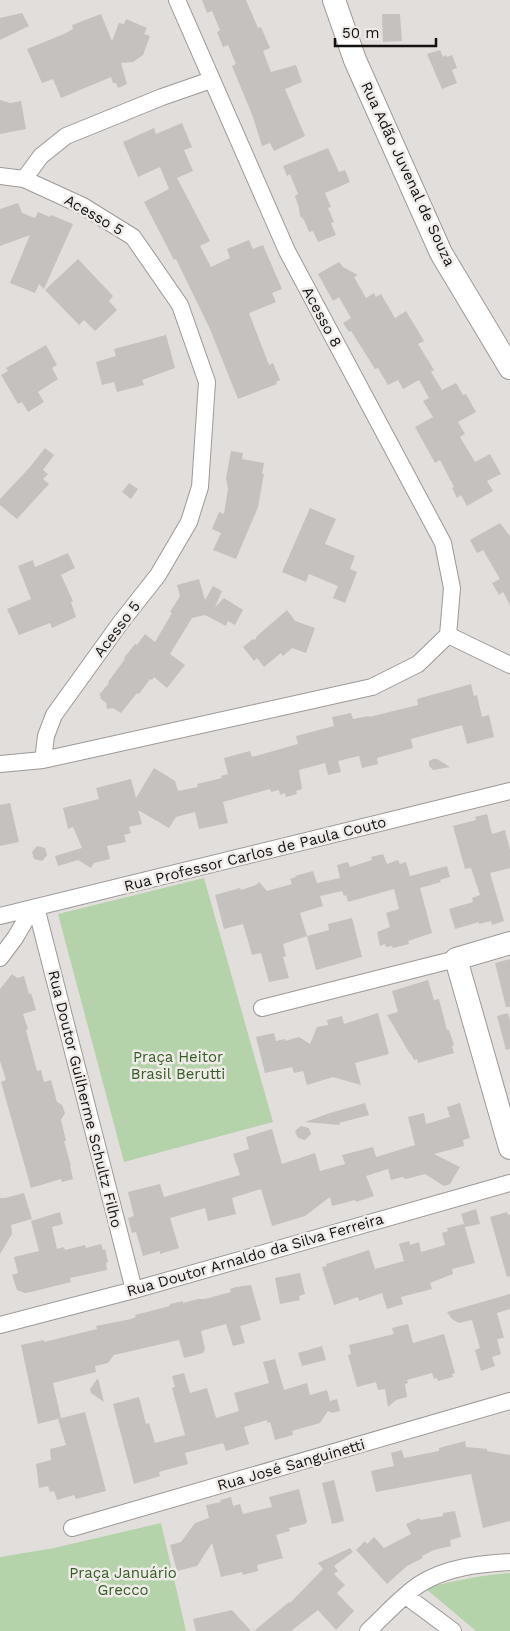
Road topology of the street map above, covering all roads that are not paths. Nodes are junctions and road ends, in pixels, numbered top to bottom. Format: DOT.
graph roads {
  1 [pos="177,0"];
  2 [pos="334,0"];
  3 [pos="211,80"];
  4 [pos="0,176"];
  5 [pos="24,179"];
  6 [pos="510,368"];
  7 [pos="448,635"];
  8 [pos="510,665"];
  9 [pos="43,760"];
  10 [pos="0,764"];
  11 [pos="510,791"];
  12 [pos="34,908"];
  13 [pos="0,916"];
  14 [pos="510,943"];
  15 [pos="0,958"];
  16 [pos="456,959"];
  17 [pos="262,1008"];
  18 [pos="510,1148"];
  19 [pos="510,1184"];
  20 [pos="134,1290"];
  21 [pos="0,1325"];
  22 [pos="510,1401"];
  23 [pos="72,1528"];
  24 [pos="510,1562"];
  25 [pos="406,1596"];
  26 [pos="368,1631"];
  27 [pos="453,1631"];
  1 -- 3 [label="street, Acesso 8"];
  2 -- 6 [label="street, Rua Adão Juvenal de Souza"];
  3 -- 5 [label="street"];
  3 -- 7 [label="street, Acesso 8"];
  4 -- 5 [label="street, Acesso 5"];
  5 -- 9 [label="street, Acesso 5"];
  7 -- 8 [label="street"];
  7 -- 9 [label="street"];
  9 -- 10 [label="street"];
  11 -- 12 [label="street, Rua Professor Carlos de Paula Couto"];
  12 -- 13 [label="street, Rua Professor Carlos de Paula Couto"];
  12 -- 15 [label="street"];
  12 -- 20 [label="street, Rua Doutor Guilherme Schultz Filho"];
  14 -- 16 [label="street"];
  16 -- 17 [label="street"];
  16 -- 18 [label="street"];
  19 -- 20 [label="street, Rua Doutor Arnaldo da Silva Ferreira"];
  20 -- 21 [label="street, Rua Doutor Arnaldo da Silva Ferreira"];
  22 -- 23 [label="street, Rua José Sanguinetti"];
  24 -- 25 [label="street"];
  25 -- 26 [label="street"];
  25 -- 27 [label="street"];
}
